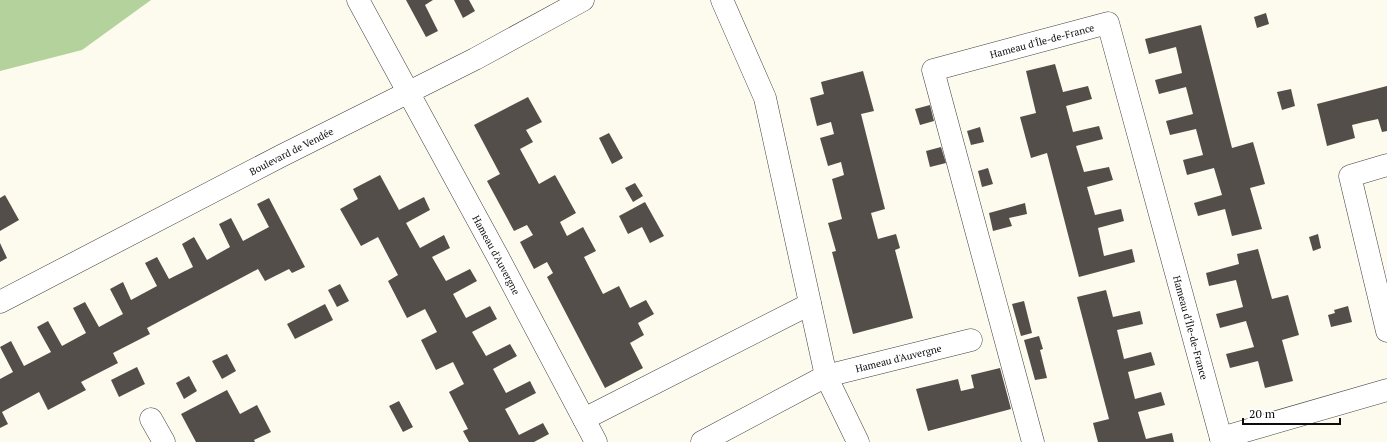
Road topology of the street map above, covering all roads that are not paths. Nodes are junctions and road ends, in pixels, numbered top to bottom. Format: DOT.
graph roads {
  1 [pos="358,0"];
  2 [pos="582,0"];
  3 [pos="722,0"];
  4 [pos="407,92"];
  5 [pos="1387,165"];
  6 [pos="0,302"];
  7 [pos="810,304"];
  8 [pos="1387,330"];
  9 [pos="971,340"];
  10 [pos="826,376"];
  11 [pos="1387,390"];
  12 [pos="151,419"];
  13 [pos="584,419"];
  14 [pos="1221,440"];
  15 [pos="164,442"];
  16 [pos="596,442"];
  17 [pos="702,442"];
  18 [pos="858,442"];
  19 [pos="1033,442"];
  1 -- 4 [label="street, Hameau d'Auvergne"];
  2 -- 4 [label="street, Boulevard de Vendée"];
  3 -- 7 [label="street"];
  4 -- 6 [label="street, Boulevard de Vendée"];
  4 -- 13 [label="street, Hameau d'Auvergne"];
  5 -- 8 [label="street"];
  7 -- 10 [label="street"];
  7 -- 13 [label="street"];
  9 -- 10 [label="street, Hameau d'Auvergne"];
  10 -- 17 [label="street, Hameau d'Auvergne"];
  10 -- 18 [label="street"];
  11 -- 14 [label="street, Hameau d'Île-de-France"];
  12 -- 15 [label="street"];
  13 -- 16 [label="street, Hameau d'Auvergne"];
  14 -- 19 [label="street, Hameau d'Île-de-France"];
}
